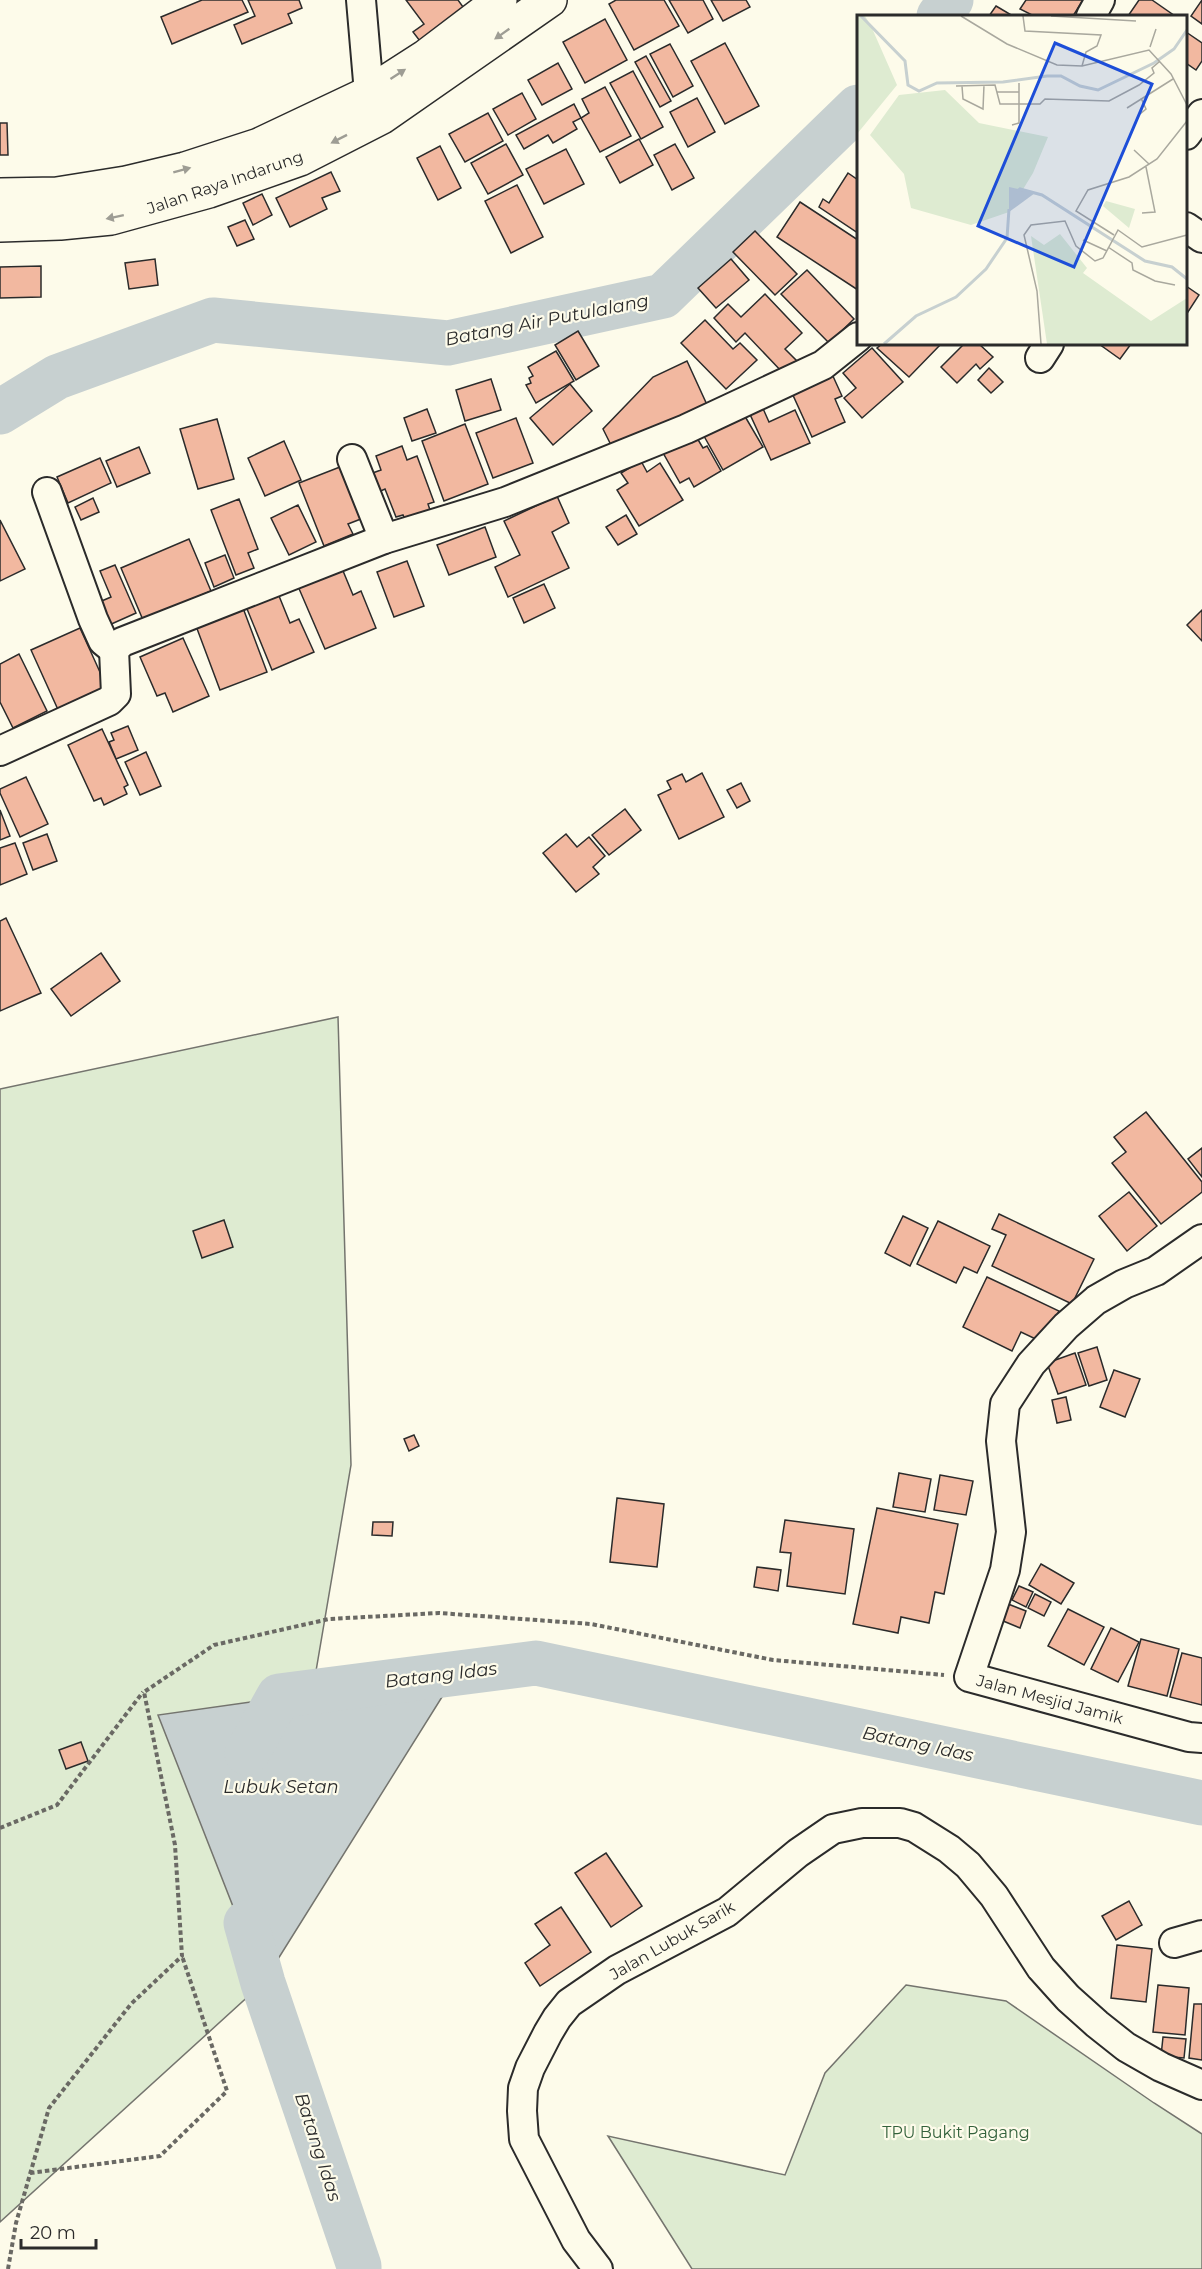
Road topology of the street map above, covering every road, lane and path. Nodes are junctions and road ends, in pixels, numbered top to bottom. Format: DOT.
graph roads {
  1 [pos="361,0"];
  2 [pos="500,0"];
  3 [pos="550,0"];
  4 [pos="1100,0"];
  5 [pos="1092,15"];
  6 [pos="376,105"];
  7 [pos="1202,114"];
  8 [pos="1187,133"];
  9 [pos="0,195"];
  10 [pos="0,225"];
  11 [pos="1187,228"];
  12 [pos="1202,238"];
  13 [pos="857,338"];
  14 [pos="352,459"];
  15 [pos="47,492"];
  16 [pos="384,539"];
  17 [pos="114,650"];
  18 [pos="0,751"];
  19 [pos="1202,1239"];
  20 [pos="969,1677"];
  21 [pos="144,1692"];
  22 [pos="1202,1738"];
  23 [pos="0,1828"];
  24 [pos="1202,1935"];
  25 [pos="1173,1943"];
  26 [pos="182,1956"];
  27 [pos="1202,2085"];
  28 [pos="30,2173"];
  29 [pos="8,2269"];
  30 [pos="598,2269"];
  1 -- 6 [label="street"];
  6 -- 2 [label="highway, Jalan Raya Indarung, one-way"];
  3 -- 6 [label="highway, Jalan Raya Indarung, one-way"];
  4 -- 5 [label="street"];
  9 -- 6 [label="highway, Jalan Raya Indarung, one-way"];
  6 -- 10 [label="highway, Jalan Raya Indarung, one-way"];
  7 -- 8 [label="street"];
  11 -- 12 [label="street"];
  13 -- 16 [label="street"];
  14 -- 16 [label="street"];
  15 -- 17 [label="street"];
  16 -- 17 [label="street"];
  17 -- 18 [label="street"];
  19 -- 20 [label="street, Jalan Mesjid Jamik"];
  20 -- 21 [label="path"];
  20 -- 22 [label="street, Jalan Mesjid Jamik"];
  21 -- 23 [label="path"];
  21 -- 26 [label="path"];
  24 -- 25 [label="street"];
  26 -- 28 [label="path"];
  26 -- 28 [label="path"];
  27 -- 30 [label="street, Jalan Lubuk Sarik"];
  28 -- 29 [label="path"];
}
